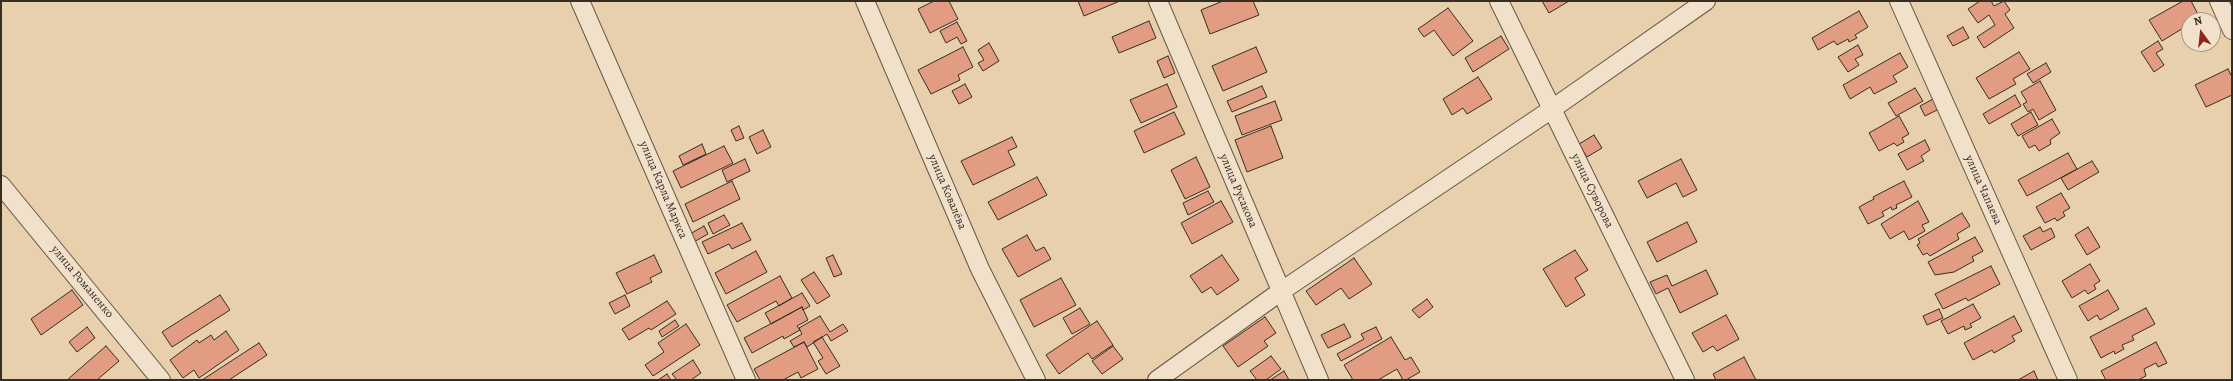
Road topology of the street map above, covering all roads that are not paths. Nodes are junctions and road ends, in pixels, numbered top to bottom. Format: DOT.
graph roads {
  1 [pos="580,1"];
  2 [pos="865,1"];
  3 [pos="1158,1"];
  4 [pos="1499,1"];
  5 [pos="1706,1"];
  6 [pos="1899,1"];
  7 [pos="2219,1"];
  8 [pos="2232,30"];
  9 [pos="1552,109"];
  10 [pos="1,185"];
  11 [pos="1280,292"];
  12 [pos="162,380"];
  13 [pos="746,380"];
  14 [pos="1036,380"];
  15 [pos="1157,380"];
  16 [pos="1319,380"];
  17 [pos="1685,380"];
  18 [pos="2068,380"];
  1 -- 13 [label="street, улица Карла Маркса"];
  2 -- 14 [label="street, улица Ковалёва"];
  3 -- 11 [label="street, улица Русакова"];
  4 -- 9 [label="street, улица Суворова"];
  5 -- 9 [label="street"];
  6 -- 18 [label="street, улица Чапаева"];
  7 -- 8 [label="street"];
  9 -- 11 [label="street"];
  9 -- 17 [label="street, улица Суворова"];
  10 -- 12 [label="street, улица Романенко"];
  11 -- 15 [label="street"];
  11 -- 16 [label="street, улица Русакова"];
}
